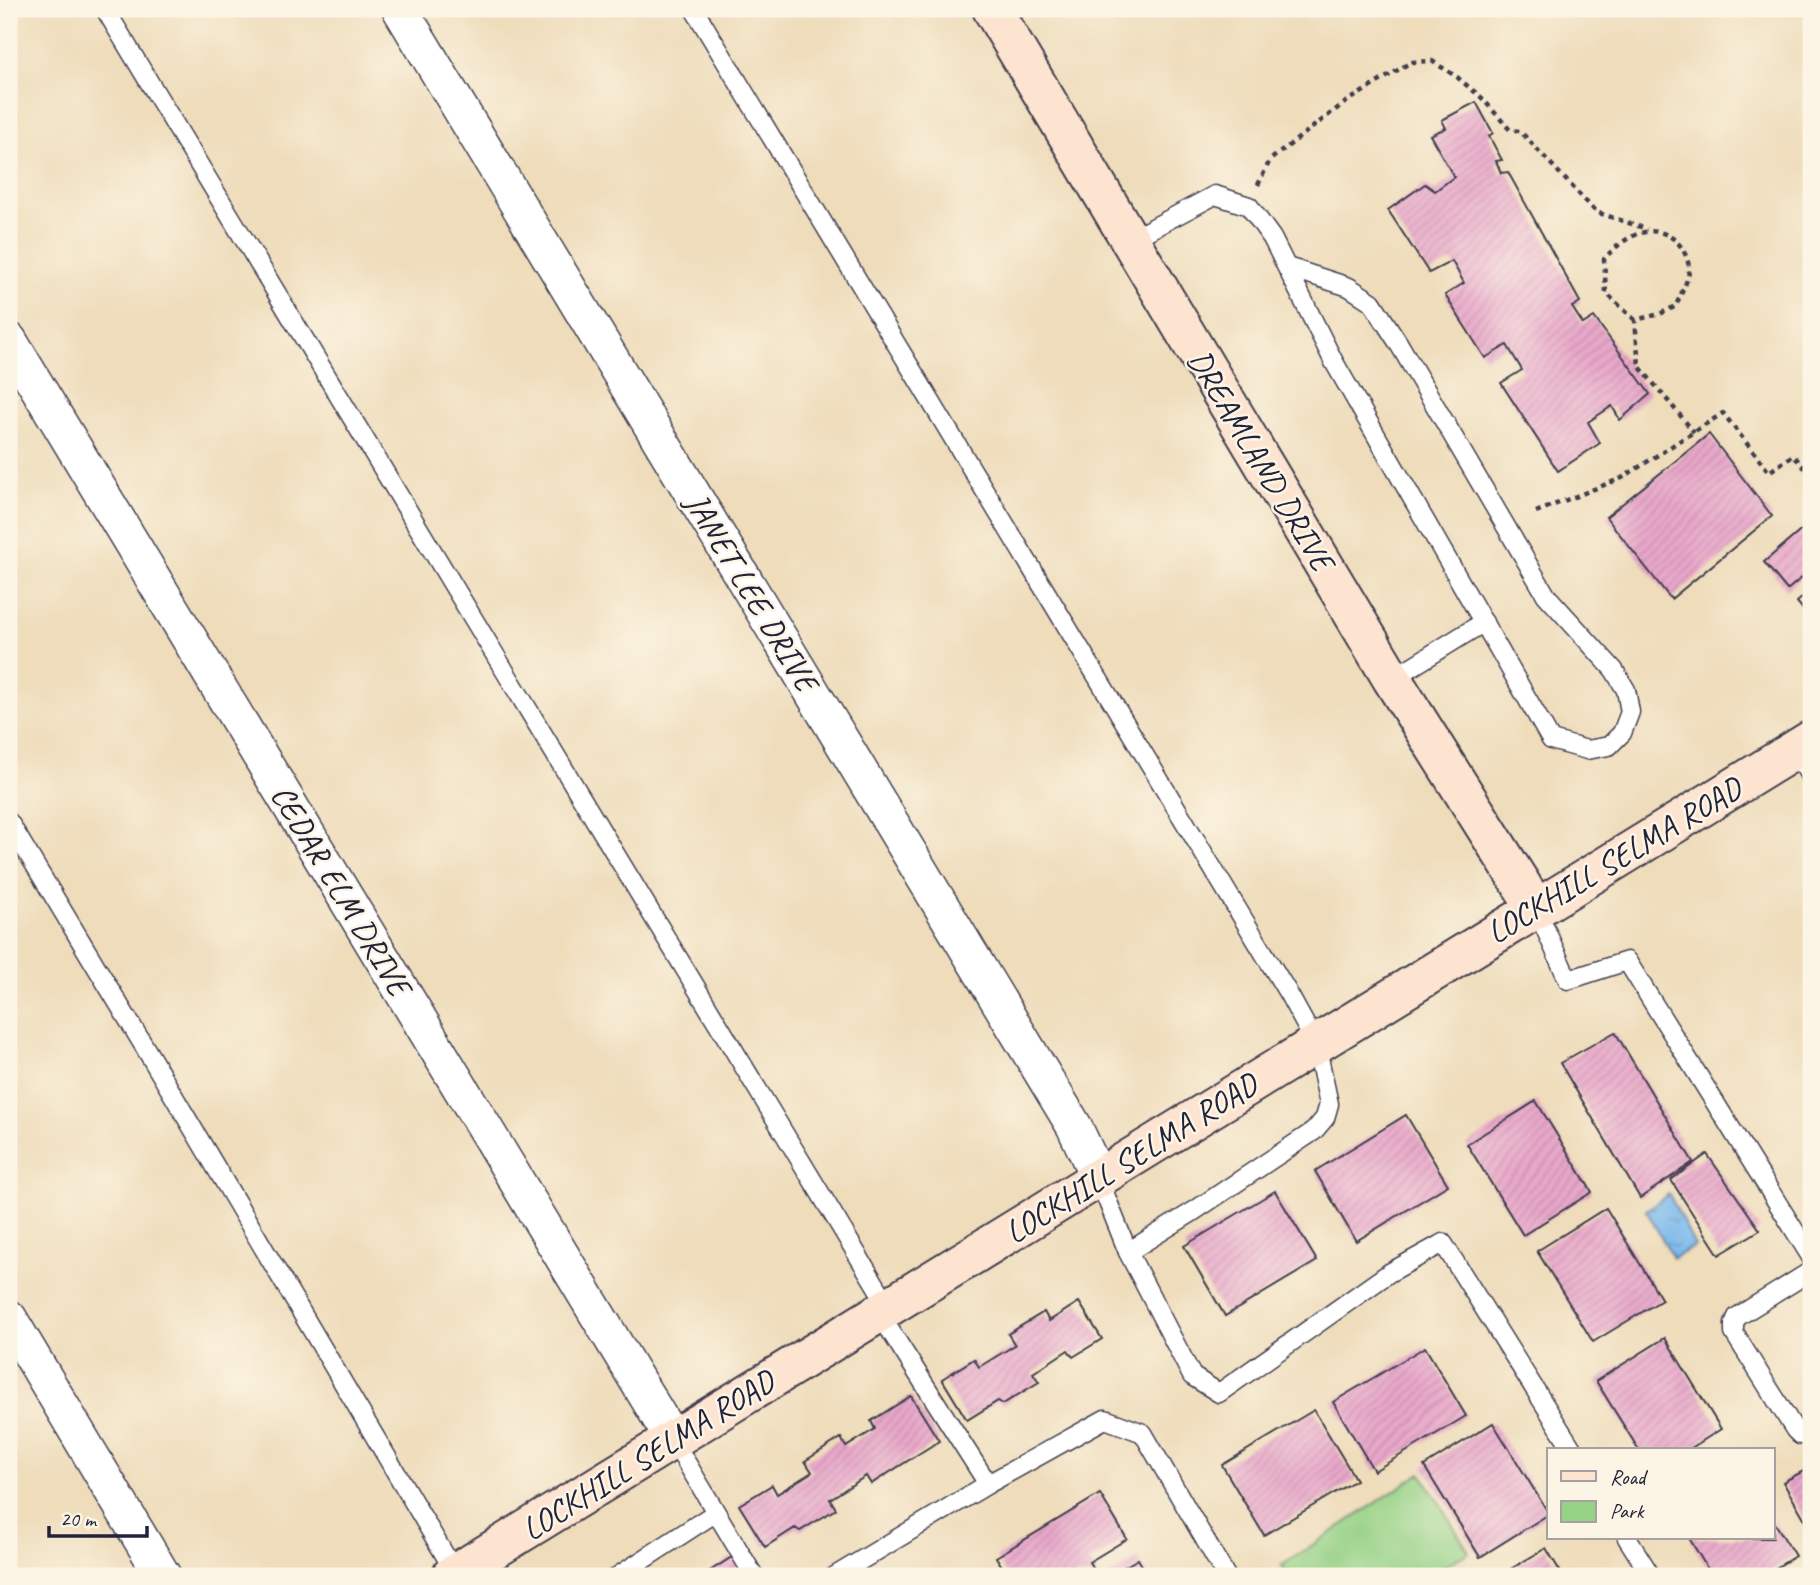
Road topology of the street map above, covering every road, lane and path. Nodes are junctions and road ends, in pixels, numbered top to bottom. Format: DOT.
graph roads {
  1 [pos="105,9"];
  2 [pos="400,9"];
  3 [pos="694,9"];
  4 [pos="992,9"];
  5 [pos="1249,206"];
  6 [pos="1647,229"];
  7 [pos="1130,240"];
  8 [pos="1287,267"];
  9 [pos="1635,320"];
  10 [pos="9,340"];
  11 [pos="1694,432"];
  12 [pos="1811,475"];
  13 [pos="1536,512"];
  14 [pos="1483,622"];
  15 [pos="1392,679"];
  16 [pos="1806,756"];
  17 [pos="9,822"];
  18 [pos="1536,908"];
  19 [pos="1316,1044"];
  20 [pos="1098,1177"];
  21 [pos="1128,1252"];
  22 [pos="1811,1257"];
  23 [pos="1811,1271"];
  24 [pos="884,1310"];
  25 [pos="9,1318"];
  26 [pos="1811,1434"];
  27 [pos="673,1440"];
  28 [pos="1572,1448"];
  29 [pos="988,1484"];
  30 [pos="715,1513"];
  31 [pos="1628,1540"];
  32 [pos="453,1575"];
  33 [pos="163,1576"];
  34 [pos="618,1576"];
  35 [pos="754,1576"];
  36 [pos="835,1576"];
  37 [pos="1226,1576"];
  38 [pos="1651,1576"];
  1 -- 24 [label="lane"];
  2 -- 20 [label="street, JANET LEE DRIVE"];
  3 -- 19 [label="lane"];
  4 -- 7 [label="main road, DREAMLAND DRIVE"];
  5 -- 6 [label="path"];
  5 -- 7 [label="lane"];
  5 -- 8 [label="lane"];
  6 -- 9 [label="path"];
  6 -- 9 [label="path"];
  7 -- 15 [label="main road, DREAMLAND DRIVE"];
  8 -- 14 [label="lane"];
  8 -- 14 [label="lane"];
  9 -- 11 [label="path"];
  10 -- 27 [label="street, CEDAR ELM DRIVE"];
  11 -- 12 [label="path"];
  11 -- 13 [label="path"];
  14 -- 15 [label="lane"];
  15 -- 18 [label="main road, DREAMLAND DRIVE"];
  16 -- 18 [label="main road, LOCKHILL SELMA ROAD"];
  17 -- 32 [label="lane"];
  18 -- 19 [label="main road, LOCKHILL SELMA ROAD"];
  18 -- 22 [label="lane"];
  19 -- 20 [label="main road, LOCKHILL SELMA ROAD"];
  19 -- 21 [label="lane"];
  20 -- 21 [label="lane"];
  20 -- 24 [label="main road, LOCKHILL SELMA ROAD"];
  21 -- 28 [label="lane"];
  23 -- 26 [label="lane"];
  24 -- 27 [label="main road, LOCKHILL SELMA ROAD"];
  24 -- 29 [label="lane"];
  25 -- 33 [label="street"];
  27 -- 30 [label="lane"];
  27 -- 32 [label="main road, LOCKHILL SELMA ROAD"];
  29 -- 36 [label="lane"];
  29 -- 37 [label="lane"];
  30 -- 34 [label="lane"];
  30 -- 35 [label="lane"];
  31 -- 38 [label="lane"];
}
